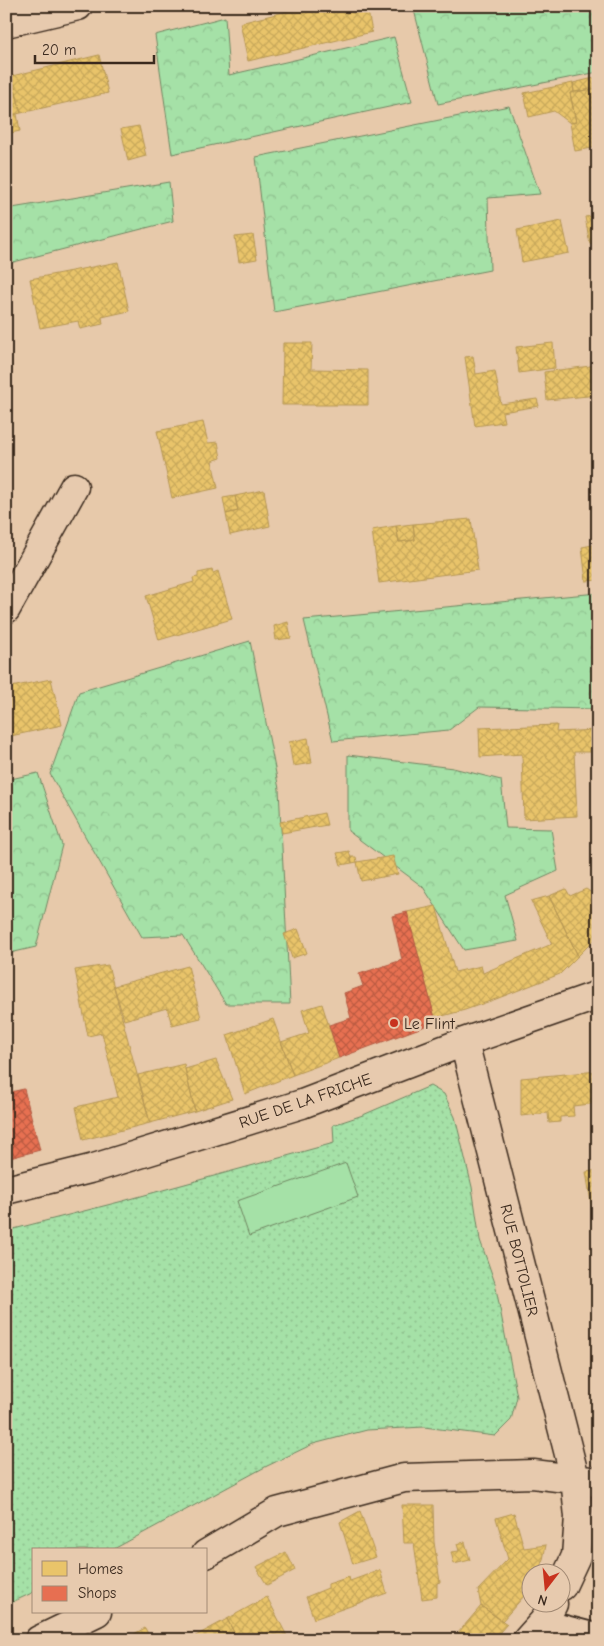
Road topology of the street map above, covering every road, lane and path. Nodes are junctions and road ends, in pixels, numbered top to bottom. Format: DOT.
graph roads {
  1 [pos="78,6"];
  2 [pos="6,23"];
  3 [pos="74,487"];
  4 [pos="6,609"];
  5 [pos="598,994"];
  6 [pos="464,1042"];
  7 [pos="6,1190"];
  8 [pos="587,1480"];
  9 [pos="208,1553"];
  10 [pos="572,1565"];
  11 [pos="93,1614"];
  12 [pos="542,1621"];
  13 [pos="598,1635"];
  14 [pos="39,1640"];
  1 -- 2 [label="street"];
  3 -- 4 [label="street"];
  5 -- 6 [label="street, RUE DE LA FRICHE"];
  6 -- 7 [label="street, RUE DE LA FRICHE"];
  6 -- 8 [label="street, RUE BOTTOLIER"];
  8 -- 9 [label="street"];
  8 -- 10 [label="street, RUE BOTTOLIER"];
  11 -- 14 [label="street"];
  12 -- 13 [label="lane"];
}
